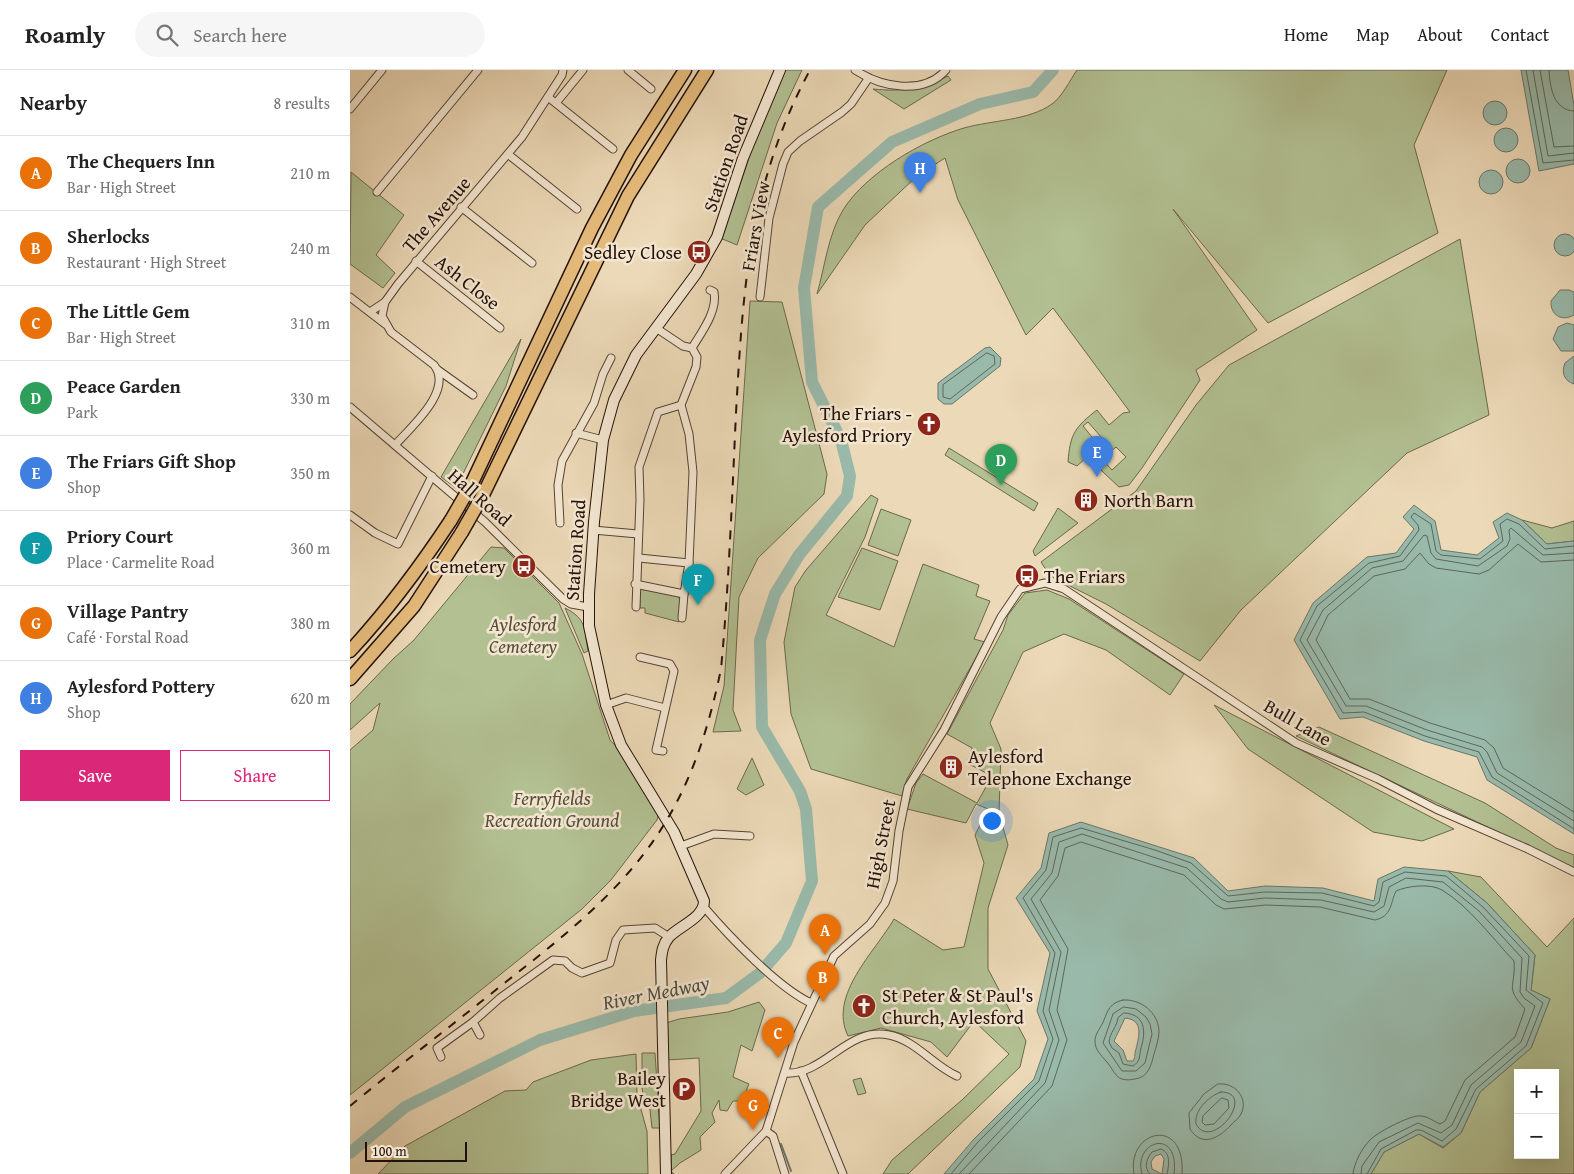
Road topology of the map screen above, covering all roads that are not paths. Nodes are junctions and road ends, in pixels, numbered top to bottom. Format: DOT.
graph roads {
  1 [pos="382,70"];
  2 [pos="478,70"];
  3 [pos="562,70"];
  4 [pos="582,70"];
  5 [pos="628,70"];
  6 [pos="685,70"];
  7 [pos="707,70"];
  8 [pos="780,70"];
  9 [pos="855,70"];
  10 [pos="946,70"];
  11 [pos="868,78"];
  12 [pos="651,89"];
  13 [pos="548,97"];
  14 [pos="556,103"];
  15 [pos="350,109"];
  16 [pos="613,149"];
  17 [pos="509,155"];
  18 [pos="377,192"];
  19 [pos="461,206"];
  20 [pos="577,209"];
  21 [pos="416,261"];
  22 [pos="532,264"];
  23 [pos="710,290"];
  24 [pos="350,297"];
  25 [pos="760,298"];
  26 [pos="386,302"];
  27 [pos="370,312"];
  28 [pos="388,326"];
  29 [pos="500,328"];
  30 [pos="656,328"];
  31 [pos="692,348"];
  32 [pos="611,358"];
  33 [pos="438,370"];
  34 [pos="473,395"];
  35 [pos="681,405"];
  36 [pos="350,407"];
  37 [pos="576,433"];
  38 [pos="603,440"];
  39 [pos="395,445"];
  40 [pos="432,476"];
  41 [pos="350,515"];
  42 [pos="560,523"];
  43 [pos="594,530"];
  44 [pos="638,534"];
  45 [pos="639,558"];
  46 [pos="689,562"];
  47 [pos="636,584"];
  48 [pos="1020,589"];
  49 [pos="684,594"];
  50 [pos="588,607"];
  51 [pos="636,607"];
  52 [pos="682,618"];
  53 [pos="350,651"];
  54 [pos="640,656"];
  55 [pos="350,679"];
  56 [pos="606,705"];
  57 [pos="665,708"];
  58 [pos="663,752"];
  59 [pos="750,836"];
  60 [pos="682,846"];
  61 [pos="1574,872"];
  62 [pos="704,907"];
  63 [pos="669,937"];
  64 [pos="811,1003"];
  65 [pos="472,1022"];
  66 [pos="480,1035"];
  67 [pos="441,1056"];
  68 [pos="801,1071"];
  69 [pos="784,1073"];
  70 [pos="957,1076"];
  71 [pos="766,1131"];
  72 [pos="666,1174"];
  73 [pos="725,1174"];
  74 [pos="785,1174"];
  75 [pos="843,1174"];
  1 -- 15 [label="street"];
  2 -- 18 [label="street"];
  3 -- 13 [label="street, The Avenue"];
  4 -- 14 [label="street"];
  5 -- 12 [label="street"];
  6 -- 53 [label="highway, bridge"];
  7 -- 55 [label="highway, bridge"];
  8 -- 30 [label="street, Station Road"];
  9 -- 11 [label="street"];
  10 -- 11 [label="street"];
  11 -- 25 [label="street, Friars View"];
  13 -- 14 [label="street"];
  13 -- 17 [label="street, The Avenue"];
  14 -- 16 [label="street"];
  17 -- 19 [label="street, The Avenue"];
  17 -- 20 [label="street"];
  19 -- 21 [label="street, The Avenue"];
  19 -- 22 [label="street"];
  21 -- 26 [label="street, The Avenue"];
  21 -- 29 [label="street, Ash Close"];
  23 -- 31 [label="street"];
  24 -- 27 [label="street"];
  26 -- 27 [label="street"];
  26 -- 28 [label="street"];
  27 -- 28 [label="street"];
  28 -- 33 [label="street"];
  30 -- 31 [label="street"];
  30 -- 38 [label="street, Station Road"];
  31 -- 35 [label="street"];
  32 -- 37 [label="street"];
  33 -- 34 [label="street"];
  33 -- 39 [label="street"];
  35 -- 44 [label="street"];
  35 -- 46 [label="street"];
  36 -- 39 [label="street, Hall Road"];
  37 -- 38 [label="street"];
  37 -- 42 [label="street"];
  38 -- 43 [label="street, Station Road"];
  39 -- 40 [label="street, Hall Road"];
  40 -- 41 [label="street"];
  40 -- 50 [label="street, Hall Road"];
  43 -- 44 [label="street"];
  43 -- 50 [label="street, Station Road"];
  44 -- 45 [label="street"];
  45 -- 46 [label="street"];
  45 -- 47 [label="street"];
  46 -- 49 [label="street"];
  47 -- 49 [label="street"];
  47 -- 51 [label="street"];
  48 -- 61 [label="street, Bull Lane"];
  48 -- 64 [label="street, High Street"];
  49 -- 52 [label="street"];
  50 -- 56 [label="street, Station Road"];
  54 -- 57 [label="street"];
  56 -- 57 [label="street"];
  56 -- 60 [label="street, Station Road"];
  57 -- 58 [label="street"];
  59 -- 60 [label="street"];
  60 -- 62 [label="street, Station Road"];
  62 -- 63 [label="street"];
  62 -- 64 [label="street, Station Road"];
  63 -- 65 [label="street"];
  63 -- 72 [label="street"];
  64 -- 69 [label="street, High Street"];
  65 -- 66 [label="street"];
  65 -- 67 [label="street"];
  68 -- 69 [label="street"];
  68 -- 70 [label="street"];
  68 -- 75 [label="street"];
  69 -- 71 [label="street, High Street"];
  71 -- 73 [label="street"];
  71 -- 74 [label="street"];
}
